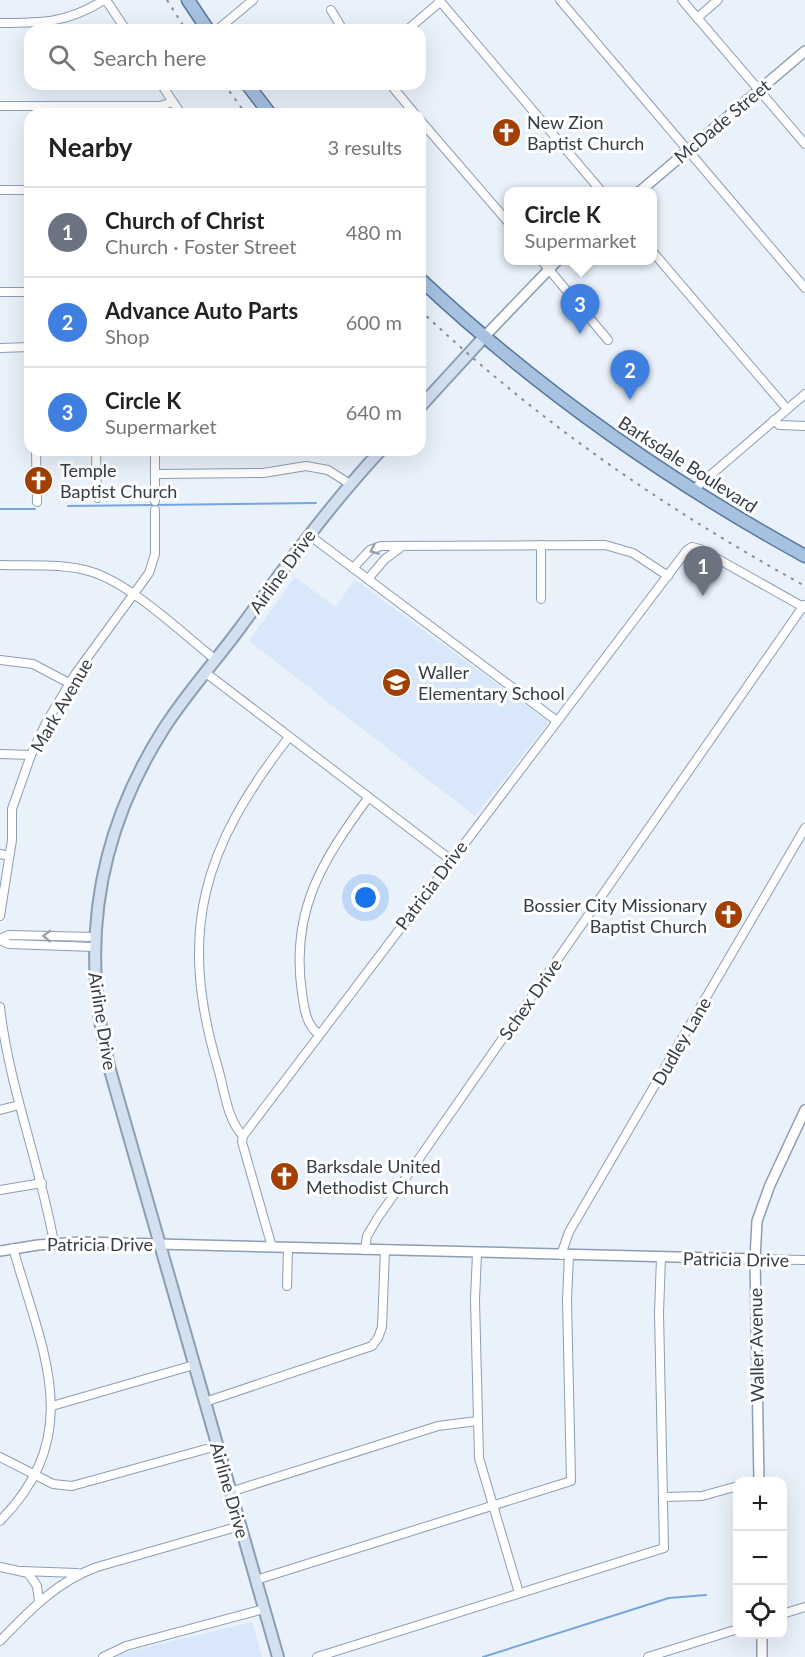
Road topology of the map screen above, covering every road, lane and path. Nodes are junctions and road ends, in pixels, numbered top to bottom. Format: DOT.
graph roads {
  1 [pos="105,0"];
  2 [pos="188,0"];
  3 [pos="253,0"];
  4 [pos="560,0"];
  5 [pos="682,0"];
  6 [pos="718,0"];
  7 [pos="439,1"];
  8 [pos="331,10"];
  9 [pos="697,18"];
  10 [pos="0,23"];
  11 [pos="122,24"];
  12 [pos="204,24"];
  13 [pos="224,24"];
  14 [pos="339,24"];
  15 [pos="414,24"];
  16 [pos="805,51"];
  17 [pos="165,90"];
  18 [pos="252,90"];
  19 [pos="395,90"];
  20 [pos="759,90"];
  21 [pos="173,102"];
  22 [pos="0,106"];
  23 [pos="177,108"];
  24 [pos="265,108"];
  25 [pos="410,108"];
  26 [pos="426,127"];
  27 [pos="805,144"];
  28 [pos="688,150"];
  29 [pos="598,187"];
  30 [pos="645,187"];
  31 [pos="0,190"];
  32 [pos="24,190"];
  33 [pos="504,217"];
  34 [pos="657,257"];
  35 [pos="544,265"];
  36 [pos="553,265"];
  37 [pos="548,269"];
  38 [pos="426,284"];
  39 [pos="805,288"];
  40 [pos="0,292"];
  41 [pos="24,292"];
  42 [pos="485,336"];
  43 [pos="608,340"];
  44 [pos="0,348"];
  45 [pos="24,348"];
  46 [pos="805,394"];
  47 [pos="426,400"];
  48 [pos="787,409"];
  49 [pos="774,420"];
  50 [pos="805,426"];
  51 [pos="36,456"];
  52 [pos="96,456"];
  53 [pos="155,456"];
  54 [pos="376,456"];
  55 [pos="155,474"];
  56 [pos="350,484"];
  57 [pos="692,491"];
  58 [pos="97,498"];
  59 [pos="37,502"];
  60 [pos="309,535"];
  61 [pos="541,545"];
  62 [pos="400,548"];
  63 [pos="805,556"];
  64 [pos="0,565"];
  65 [pos="353,568"];
  66 [pos="668,576"];
  67 [pos="368,579"];
  68 [pos="133,596"];
  69 [pos="541,599"];
  70 [pos="804,606"];
  71 [pos="0,660"];
  72 [pos="216,660"];
  73 [pos="206,674"];
  74 [pos="69,683"];
  75 [pos="557,721"];
  76 [pos="289,737"];
  77 [pos="0,754"];
  78 [pos="31,755"];
  79 [pos="369,798"];
  80 [pos="805,828"];
  81 [pos="0,854"];
  82 [pos="9,856"];
  83 [pos="451,860"];
  84 [pos="0,916"];
  85 [pos="0,940"];
  86 [pos="94,942"];
  87 [pos="0,1007"];
  88 [pos="1,1024"];
  89 [pos="319,1034"];
  90 [pos="19,1105"];
  91 [pos="0,1110"];
  92 [pos="805,1110"];
  93 [pos="243,1136"];
  94 [pos="42,1183"];
  95 [pos="0,1190"];
  96 [pos="54,1243"];
  97 [pos="159,1244"];
  98 [pos="272,1247"];
  99 [pos="13,1248"];
  100 [pos="288,1248"];
  101 [pos="365,1250"];
  102 [pos="385,1250"];
  103 [pos="0,1251"];
  104 [pos="477,1253"];
  105 [pos="565,1255"];
  106 [pos="661,1258"];
  107 [pos="755,1259"];
  108 [pos="805,1260"];
  109 [pos="287,1286"];
  110 [pos="194,1365"];
  111 [pos="205,1402"];
  112 [pos="52,1406"];
  113 [pos="477,1421"];
  114 [pos="217,1446"];
  115 [pos="0,1457"];
  116 [pos="35,1475"];
  117 [pos="757,1477"];
  118 [pos="733,1487"];
  119 [pos="231,1492"];
  120 [pos="663,1497"];
  121 [pos="491,1506"];
  122 [pos="0,1521"];
  123 [pos="240,1526"];
  124 [pos="0,1567"];
  125 [pos="22,1571"];
  126 [pos="84,1572"];
  127 [pos="256,1580"];
  128 [pos="519,1593"];
  129 [pos="39,1601"];
  130 [pos="805,1607"];
  131 [pos="264,1609"];
  132 [pos="787,1613"];
  133 [pos="733,1631"];
  134 [pos="762,1639"];
  135 [pos="0,1641"];
  136 [pos="103,1657"];
  137 [pos="278,1657"];
  138 [pos="318,1657"];
  139 [pos="648,1657"];
  140 [pos="762,1657"];
  1 -- 10 [label="street"];
  1 -- 11 [label="street"];
  2 -- 12 [label="main road"];
  3 -- 13 [label="street"];
  4 -- 28 [label="street"];
  5 -- 9 [label="street"];
  6 -- 9 [label="street"];
  7 -- 15 [label="street"];
  7 -- 29 [label="street"];
  8 -- 14 [label="street"];
  9 -- 20 [label="street"];
  16 -- 20 [label="street, McDade Street"];
  17 -- 21 [label="street"];
  18 -- 24 [label="main road"];
  19 -- 25 [label="street"];
  20 -- 27 [label="street"];
  20 -- 28 [label="street, McDade Street"];
  21 -- 22 [label="street"];
  21 -- 23 [label="street"];
  26 -- 33 [label="street"];
  28 -- 30 [label="street, McDade Street"];
  28 -- 39 [label="street"];
  31 -- 32 [label="street"];
  34 -- 48 [label="street"];
  35 -- 37 [label="street"];
  36 -- 37 [label="street"];
  37 -- 42 [label="street"];
  37 -- 43 [label="street"];
  38 -- 42 [label="main road, Barksdale Boulevard"];
  40 -- 41 [label="street"];
  42 -- 47 [label="main road"];
  42 -- 57 [label="main road, Barksdale Boulevard"];
  44 -- 45 [label="street"];
  46 -- 48 [label="street"];
  48 -- 49 [label="street"];
  49 -- 50 [label="street"];
  49 -- 57 [label="street"];
  51 -- 59 [label="street"];
  52 -- 58 [label="street"];
  53 -- 55 [label="street, Mark Avenue"];
  54 -- 56 [label="main road, Airline Drive"];
  55 -- 56 [label="street"];
  55 -- 68 [label="street, Mark Avenue"];
  56 -- 60 [label="main road, Airline Drive"];
  57 -- 63 [label="main road, Barksdale Boulevard"];
  60 -- 65 [label="street"];
  60 -- 72 [label="main road, Airline Drive"];
  61 -- 62 [label="street"];
  61 -- 66 [label="street"];
  61 -- 69 [label="street"];
  62 -- 65 [label="street, one-way"];
  62 -- 67 [label="street"];
  64 -- 68 [label="street"];
  65 -- 67 [label="street"];
  66 -- 70 [label="street, Patricia Drive"];
  66 -- 75 [label="street, Patricia Drive"];
  67 -- 75 [label="street"];
  68 -- 72 [label="street"];
  68 -- 74 [label="street, Mark Avenue"];
  70 -- 101 [label="street, Schex Drive"];
  71 -- 74 [label="street"];
  72 -- 73 [label="main road, Airline Drive"];
  73 -- 76 [label="street"];
  73 -- 86 [label="main road, Airline Drive"];
  74 -- 78 [label="street, Mark Avenue"];
  75 -- 83 [label="street, Patricia Drive"];
  76 -- 79 [label="street"];
  76 -- 93 [label="street"];
  77 -- 78 [label="street"];
  78 -- 82 [label="street, Mark Avenue"];
  79 -- 83 [label="street"];
  79 -- 89 [label="street"];
  80 -- 105 [label="street, Dudley Lane"];
  81 -- 82 [label="street"];
  82 -- 84 [label="street, Mark Avenue"];
  83 -- 89 [label="street, Patricia Drive"];
  85 -- 86 [label="street"];
  86 -- 97 [label="main road, Airline Drive"];
  87 -- 88 [label="street"];
  88 -- 90 [label="street"];
  89 -- 93 [label="street, Patricia Drive"];
  90 -- 91 [label="street"];
  90 -- 94 [label="street"];
  92 -- 107 [label="street, Waller Avenue"];
  93 -- 98 [label="street"];
  94 -- 95 [label="street"];
  94 -- 96 [label="street"];
  96 -- 97 [label="street, Patricia Drive"];
  96 -- 99 [label="street, Patricia Drive"];
  97 -- 98 [label="street, Patricia Drive"];
  97 -- 110 [label="main road, Airline Drive"];
  98 -- 100 [label="street, Patricia Drive"];
  99 -- 103 [label="street, Patricia Drive"];
  99 -- 112 [label="street"];
  100 -- 101 [label="street, Patricia Drive"];
  100 -- 109 [label="street"];
  101 -- 102 [label="street, Patricia Drive"];
  102 -- 104 [label="street, Patricia Drive"];
  102 -- 111 [label="street"];
  104 -- 105 [label="street, Patricia Drive"];
  104 -- 113 [label="street"];
  105 -- 106 [label="street, Patricia Drive"];
  105 -- 121 [label="street, Dudley Lane"];
  106 -- 107 [label="street, Patricia Drive"];
  106 -- 120 [label="street"];
  107 -- 108 [label="street, Patricia Drive"];
  107 -- 117 [label="street, Waller Avenue"];
  110 -- 111 [label="main road, Airline Drive"];
  110 -- 112 [label="street"];
  111 -- 114 [label="main road, Airline Drive"];
  112 -- 116 [label="street"];
  113 -- 119 [label="street"];
  113 -- 121 [label="street"];
  114 -- 116 [label="street"];
  114 -- 119 [label="main road, Airline Drive"];
  115 -- 116 [label="street"];
  116 -- 122 [label="street"];
  118 -- 120 [label="street"];
  119 -- 123 [label="main road, Airline Drive"];
  120 -- 128 [label="street"];
  121 -- 127 [label="street"];
  121 -- 128 [label="street"];
  123 -- 126 [label="street"];
  123 -- 127 [label="main road, Airline Drive"];
  124 -- 125 [label="street"];
  125 -- 126 [label="street"];
  125 -- 129 [label="street"];
  126 -- 129 [label="street"];
  127 -- 131 [label="main road, Airline Drive"];
  128 -- 138 [label="street"];
  129 -- 135 [label="street"];
  130 -- 132 [label="street"];
  131 -- 136 [label="street"];
  131 -- 137 [label="main road, Airline Drive"];
  133 -- 139 [label="street"];
  134 -- 140 [label="street"];
}
